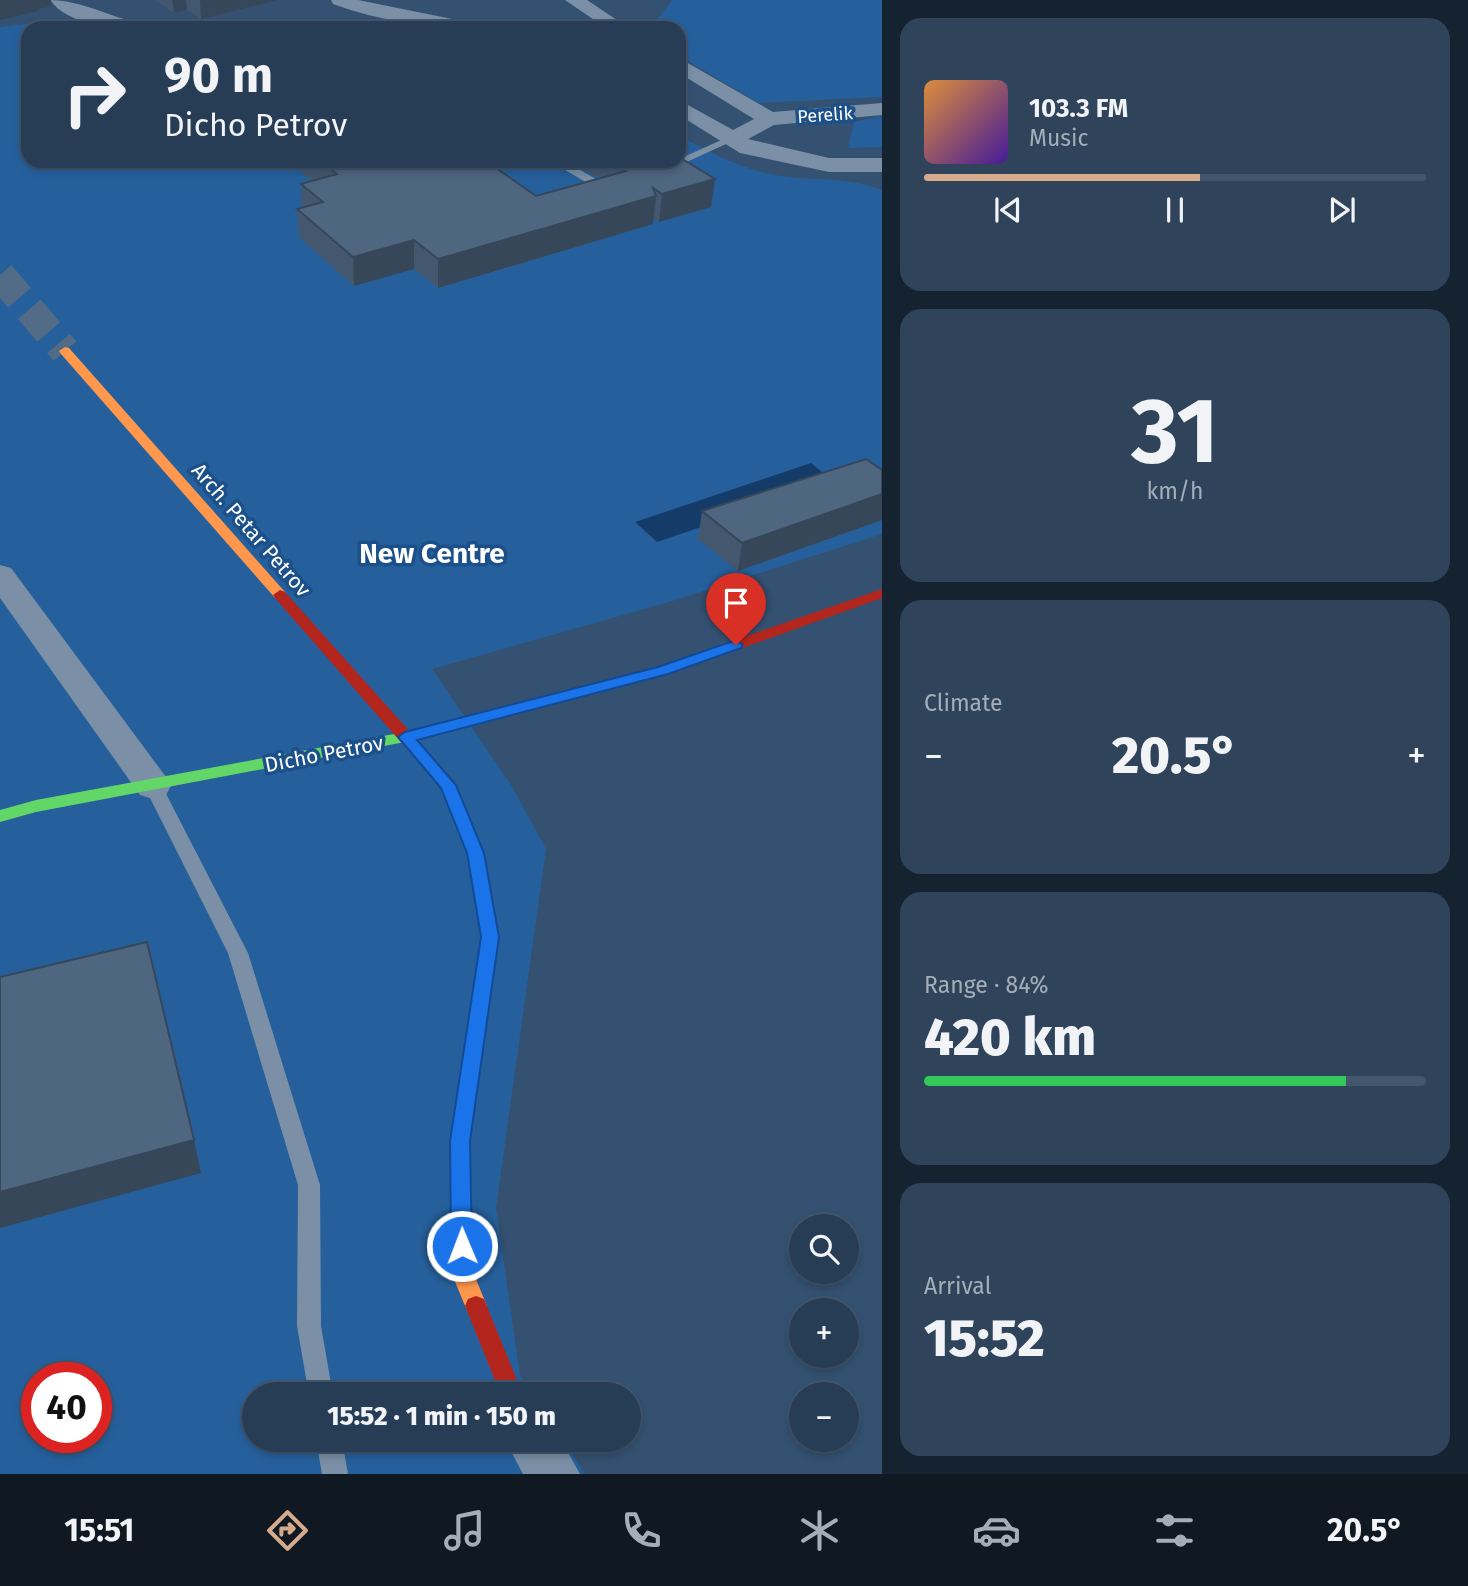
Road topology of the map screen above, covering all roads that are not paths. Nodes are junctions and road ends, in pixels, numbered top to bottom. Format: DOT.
graph roads {
  1 [pos="59,0"];
  2 [pos="340,0"];
  3 [pos="574,0"];
  4 [pos="366,19"];
  5 [pos="108,21"];
  6 [pos="388,21"];
  7 [pos="608,21"];
  8 [pos="686,68"];
  9 [pos="882,109"];
  10 [pos="686,110"];
  11 [pos="769,119"];
  12 [pos="732,139"];
  13 [pos="686,159"];
  14 [pos="882,165"];
  15 [pos="568,168"];
  16 [pos="665,168"];
  17 [pos="653,173"];
  18 [pos="621,183"];
  19 [pos="65,351"];
  20 [pos="0,575"];
  21 [pos="882,593"];
  22 [pos="405,737"];
  23 [pos="153,786"];
  24 [pos="0,816"];
  25 [pos="319,1382"];
  26 [pos="507,1382"];
  27 [pos="331,1452"];
  28 [pos="538,1452"];
  29 [pos="335,1474"];
  30 [pos="554,1474"];
  1 -- 5 [label="street"];
  2 -- 4 [label="street"];
  3 -- 7 [label="street"];
  4 -- 6 [label="street"];
  8 -- 11 [label="street"];
  9 -- 11 [label="street, Perelik"];
  10 -- 12 [label="street"];
  11 -- 12 [label="street"];
  12 -- 13 [label="lane"];
  12 -- 14 [label="street"];
  15 -- 18 [label="lane"];
  16 -- 17 [label="lane"];
  19 -- 22 [label="street, Arch. Petar Petrov"];
  20 -- 23 [label="street"];
  21 -- 22 [label="street, Dicho Petrov"];
  22 -- 23 [label="street, Dicho Petrov"];
  22 -- 26 [label="street, Arch. Petar Petrov"];
  23 -- 24 [label="street, Dicho Petrov"];
  23 -- 25 [label="lane"];
  27 -- 29 [label="lane"];
  28 -- 30 [label="street"];
}
